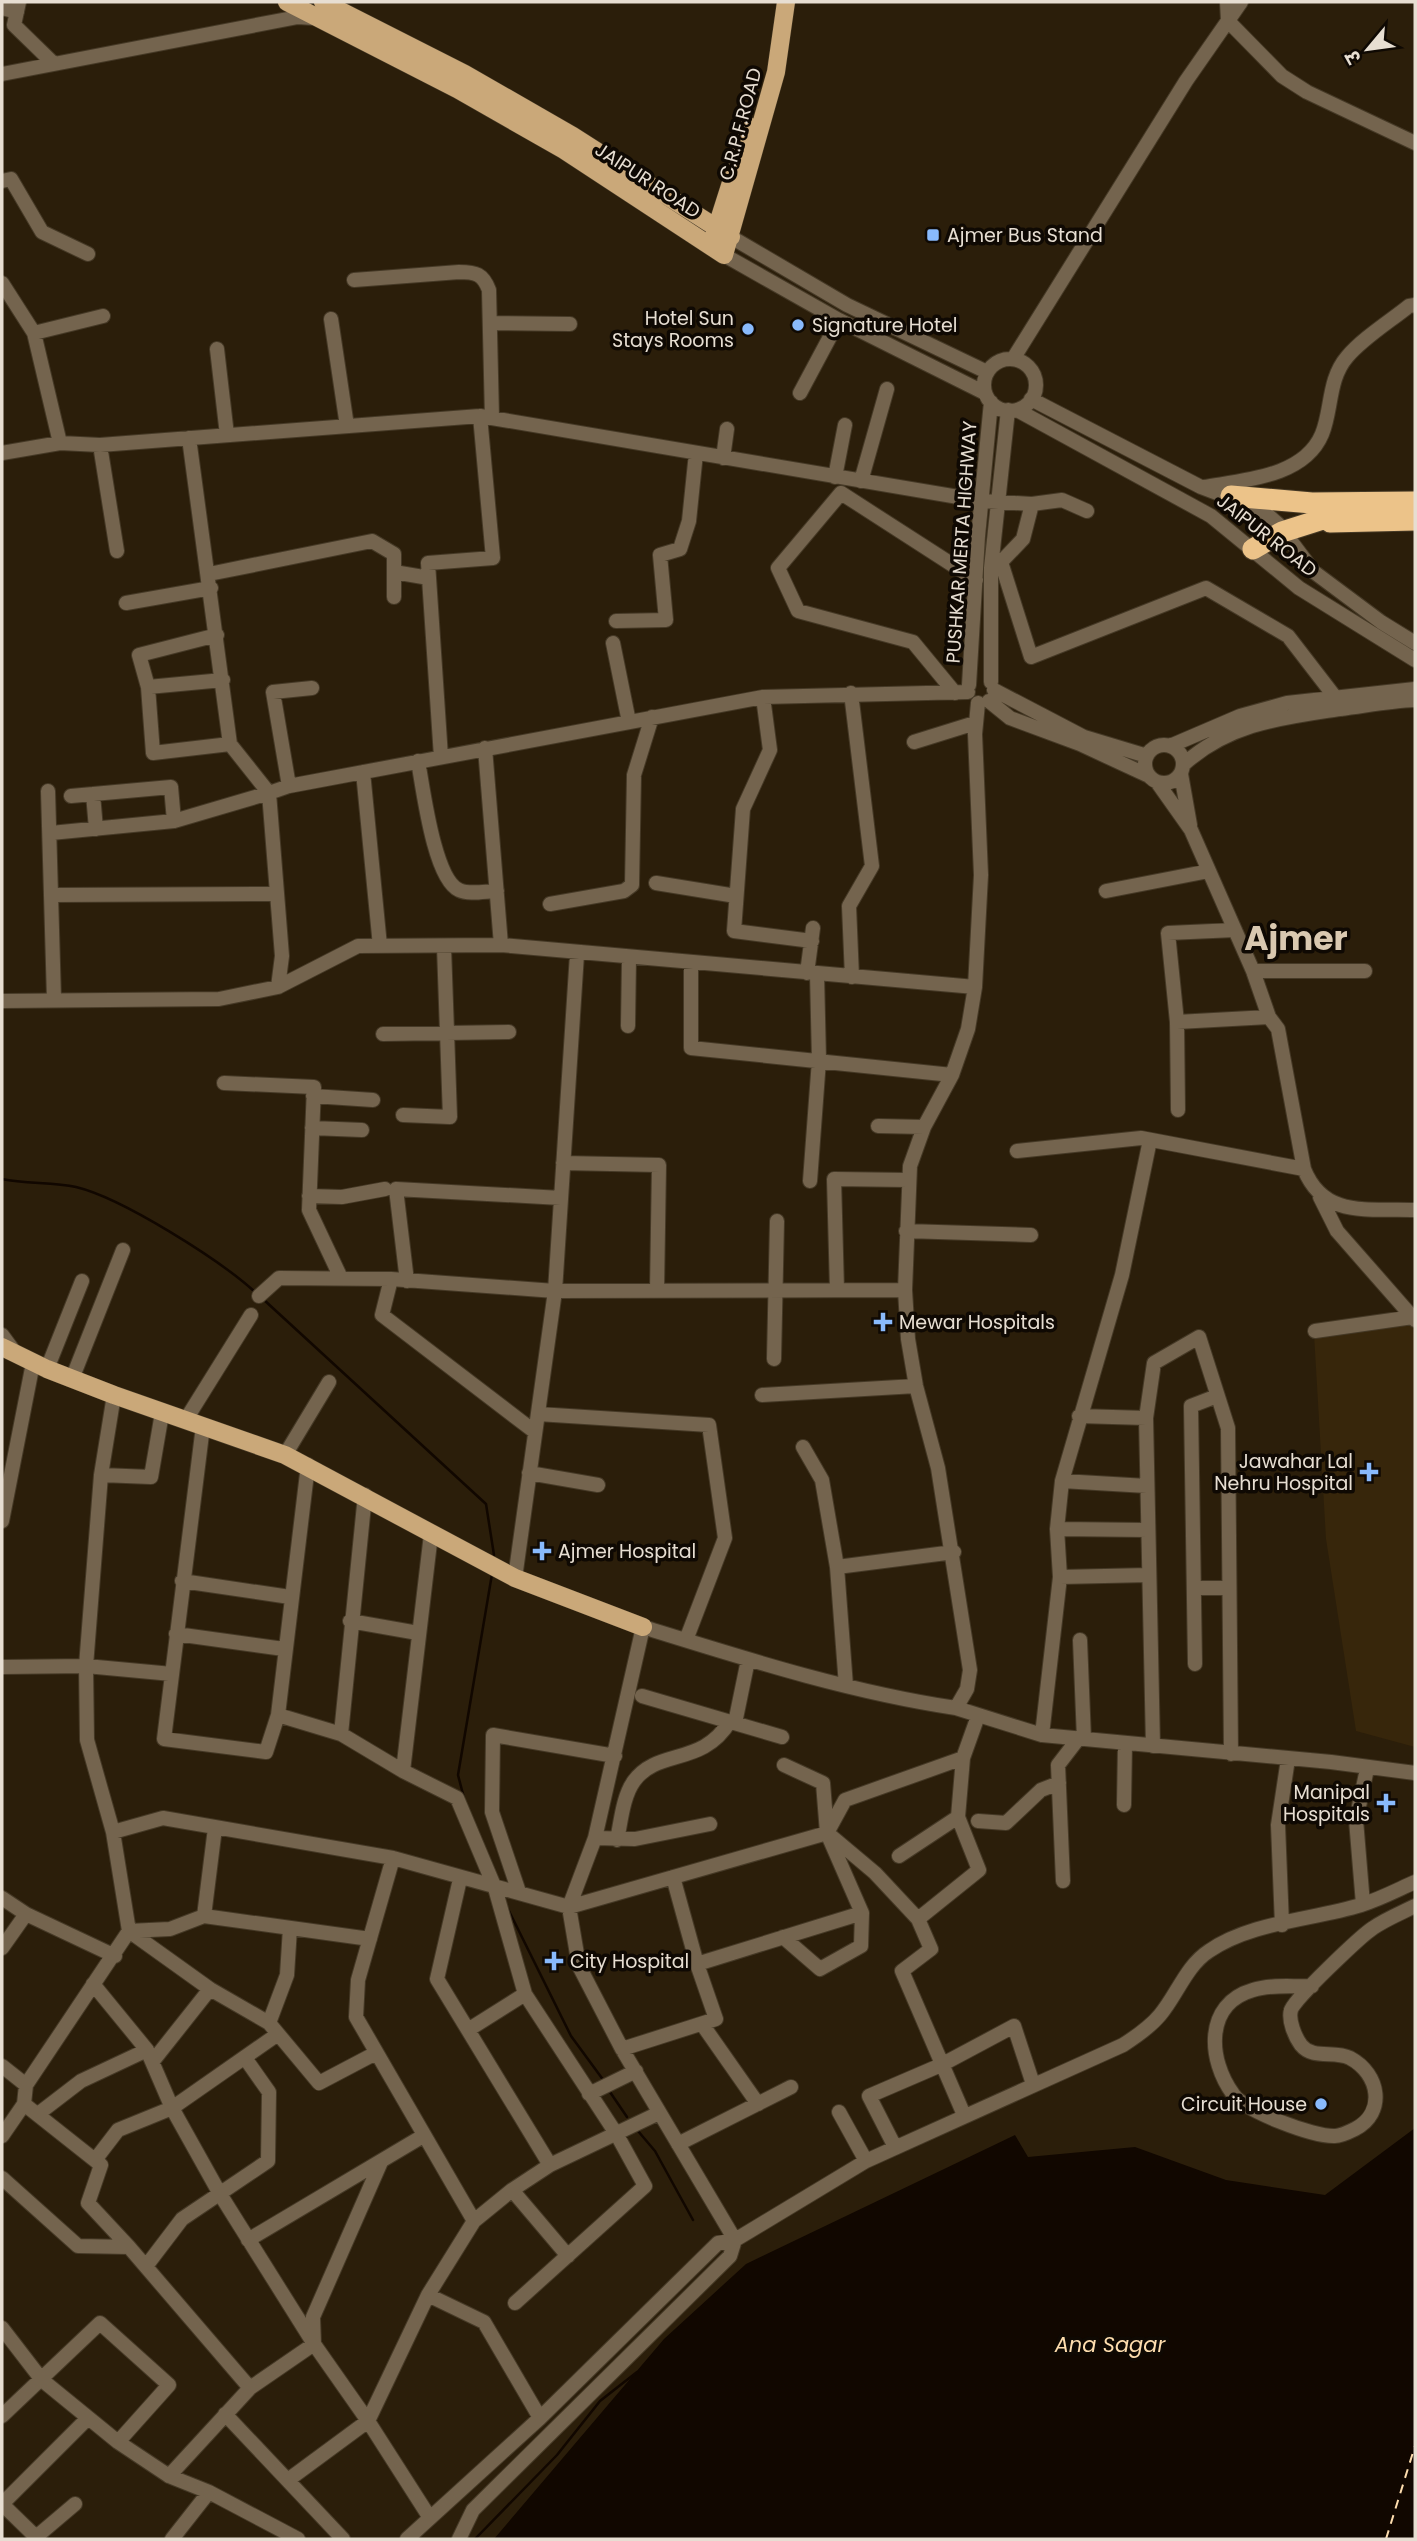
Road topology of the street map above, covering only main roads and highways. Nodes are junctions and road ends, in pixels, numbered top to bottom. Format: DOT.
graph roads {
  1 [pos="777,2"];
  2 [pos="786,2"];
  3 [pos="293,5"];
  4 [pos="328,9"];
  5 [pos="780,29"];
  6 [pos="721,242"];
  7 [pos="1231,496"];
  8 [pos="1415,502"];
  9 [pos="1415,511"];
  10 [pos="1313,512"];
  11 [pos="1415,520"];
  12 [pos="1253,549"];
  13 [pos="25,1359"];
  14 [pos="643,1627"];
  1 -- 5 [label="main road, C.R.P.F.ROAD"];
  2 -- 5 [label="main road, C.R.P.F.ROAD"];
  3 -- 4 [label="main road, JAIPUR ROAD"];
  4 -- 6 [label="main road, JAIPUR ROAD"];
  4 -- 6 [label="main road, JAIPUR ROAD"];
  5 -- 6 [label="main road, C.R.P.F.ROAD"];
  7 -- 10 [label="highway"];
  8 -- 10 [label="highway"];
  9 -- 10 [label="highway"];
  10 -- 11 [label="highway"];
  10 -- 12 [label="highway"];
  13 -- 14 [label="main road"];
}
